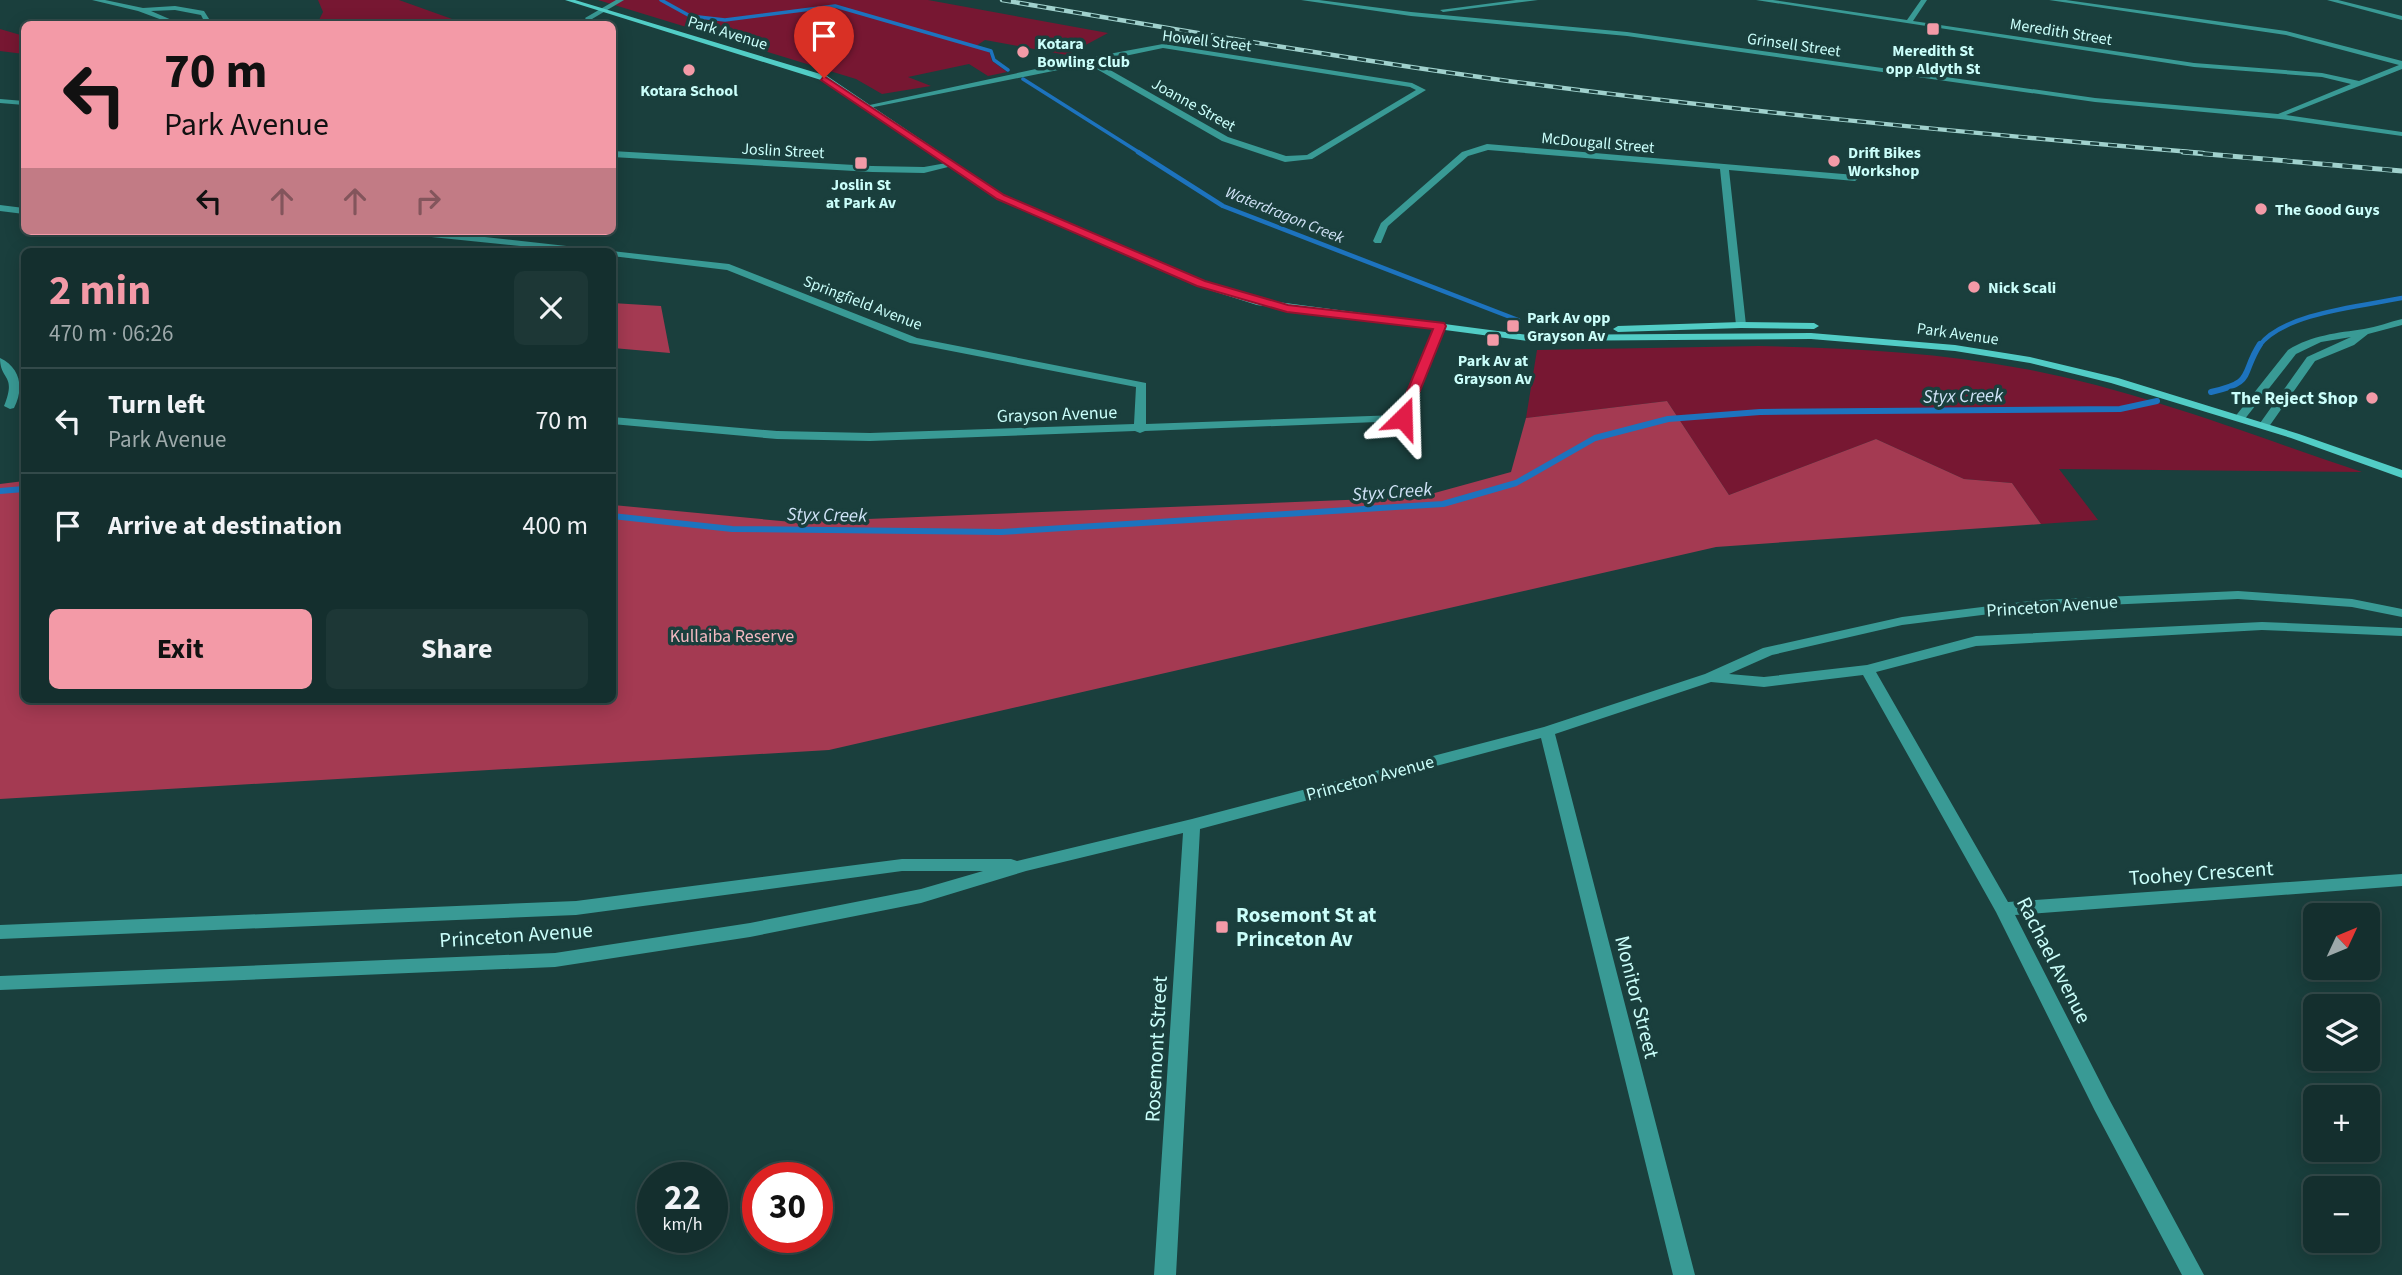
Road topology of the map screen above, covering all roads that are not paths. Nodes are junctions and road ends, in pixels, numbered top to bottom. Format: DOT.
graph roads {
  1 [pos="95,0"];
  2 [pos="568,0"];
  3 [pos="621,0"];
  4 [pos="1304,0"];
  5 [pos="1349,0"];
  6 [pos="1535,0"];
  7 [pos="1759,0"];
  8 [pos="1924,0"];
  9 [pos="2052,0"];
  10 [pos="2330,0"];
  11 [pos="1354,8"];
  12 [pos="140,9"];
  13 [pos="601,10"];
  14 [pos="1411,14"];
  15 [pos="2402,18"];
  16 [pos="170,21"];
  17 [pos="208,21"];
  18 [pos="591,21"];
  19 [pos="1909,22"];
  20 [pos="1087,60"];
  21 [pos="2402,64"];
  22 [pos="2359,83"];
  23 [pos="1420,87"];
  24 [pos="0,101"];
  25 [pos="21,103"];
  26 [pos="869,106"];
  27 [pos="2280,117"];
  28 [pos="2402,134"];
  29 [pos="616,154"];
  30 [pos="952,165"];
  31 [pos="1724,167"];
  32 [pos="1855,178"];
  33 [pos="0,208"];
  34 [pos="21,211"];
  35 [pos="442,235"];
  36 [pos="1378,242"];
  37 [pos="570,248"];
  38 [pos="616,253"];
  39 [pos="2402,322"];
  40 [pos="1741,325"];
  41 [pos="1440,326"];
  42 [pos="1494,332"];
  43 [pos="2365,332"];
  44 [pos="1633,338"];
  45 [pos="1866,338"];
  46 [pos="0,361"];
  47 [pos="2148,386"];
  48 [pos="5,407"];
  49 [pos="2242,415"];
  50 [pos="616,420"];
  51 [pos="2266,423"];
  52 [pos="1140,429"];
  53 [pos="2402,464"];
  54 [pos="2402,474"];
  55 [pos="2402,613"];
  56 [pos="2402,632"];
  57 [pos="1867,670"];
  58 [pos="1710,677"];
  59 [pos="1547,731"];
  60 [pos="1192,825"];
  61 [pos="1026,865"];
  62 [pos="2402,880"];
  63 [pos="2003,909"];
  64 [pos="0,932"];
  65 [pos="0,983"];
  66 [pos="1165,1275"];
  67 [pos="1684,1275"];
  68 [pos="2193,1275"];
  1 -- 12 [label="street"];
  2 -- 13 [label="main road, Park Avenue"];
  3 -- 13 [label="street"];
  4 -- 11 [label="street, Grinsell Street"];
  5 -- 11 [label="street"];
  6 -- 14 [label="street"];
  7 -- 19 [label="street, Meredith Street"];
  8 -- 19 [label="street"];
  9 -- 21 [label="street"];
  10 -- 15 [label="street"];
  11 -- 14 [label="street, Grinsell Street"];
  12 -- 16 [label="street"];
  12 -- 17 [label="street"];
  13 -- 18 [label="street"];
  13 -- 26 [label="main road, Park Avenue"];
  14 -- 27 [label="street, Grinsell Street"];
  19 -- 22 [label="street, Meredith Street"];
  20 -- 23 [label="street, Howell Street"];
  20 -- 23 [label="street, Joanne Street"];
  20 -- 26 [label="street, Howell Street"];
  21 -- 22 [label="street"];
  22 -- 27 [label="street"];
  24 -- 25 [label="street"];
  26 -- 30 [label="main road, Park Avenue"];
  27 -- 28 [label="street, Grinsell Street"];
  29 -- 30 [label="street, Joslin Street"];
  30 -- 41 [label="main road, Park Avenue"];
  31 -- 32 [label="street, McDougall Street"];
  31 -- 36 [label="street, McDougall Street"];
  31 -- 40 [label="street"];
  33 -- 34 [label="street"];
  35 -- 37 [label="street, Springfield Avenue"];
  38 -- 52 [label="street, Springfield Avenue"];
  39 -- 43 [label="street"];
  40 -- 42 [label="main road, Park Avenue"];
  40 -- 44 [label="main road"];
  40 -- 45 [label="main road"];
  40 -- 47 [label="main road, Park Avenue"];
  41 -- 42 [label="main road, Park Avenue"];
  41 -- 52 [label="street, Grayson Avenue"];
  42 -- 44 [label="main road, Park Avenue"];
  43 -- 49 [label="street"];
  43 -- 51 [label="street"];
  44 -- 45 [label="main road, Park Avenue"];
  45 -- 47 [label="main road, Park Avenue"];
  46 -- 48 [label="street"];
  47 -- 49 [label="main road, Park Avenue"];
  47 -- 49 [label="main road, Park Avenue"];
  49 -- 51 [label="main road, Park Avenue"];
  50 -- 52 [label="street, Grayson Avenue"];
  51 -- 53 [label="main road, Park Avenue"];
  51 -- 54 [label="main road, Park Avenue"];
  55 -- 58 [label="street, Princeton Avenue"];
  56 -- 57 [label="street, Princeton Avenue"];
  57 -- 58 [label="street, Princeton Avenue"];
  57 -- 63 [label="street, Rachael Avenue"];
  58 -- 59 [label="street, Princeton Avenue"];
  59 -- 60 [label="street, Princeton Avenue"];
  59 -- 67 [label="street, Monitor Street"];
  60 -- 61 [label="street, Princeton Avenue"];
  60 -- 66 [label="street, Rosemont Street"];
  61 -- 64 [label="street, Princeton Avenue"];
  61 -- 65 [label="street, Princeton Avenue"];
  62 -- 63 [label="street, Toohey Crescent"];
  63 -- 68 [label="street, Rachael Avenue"];
}
